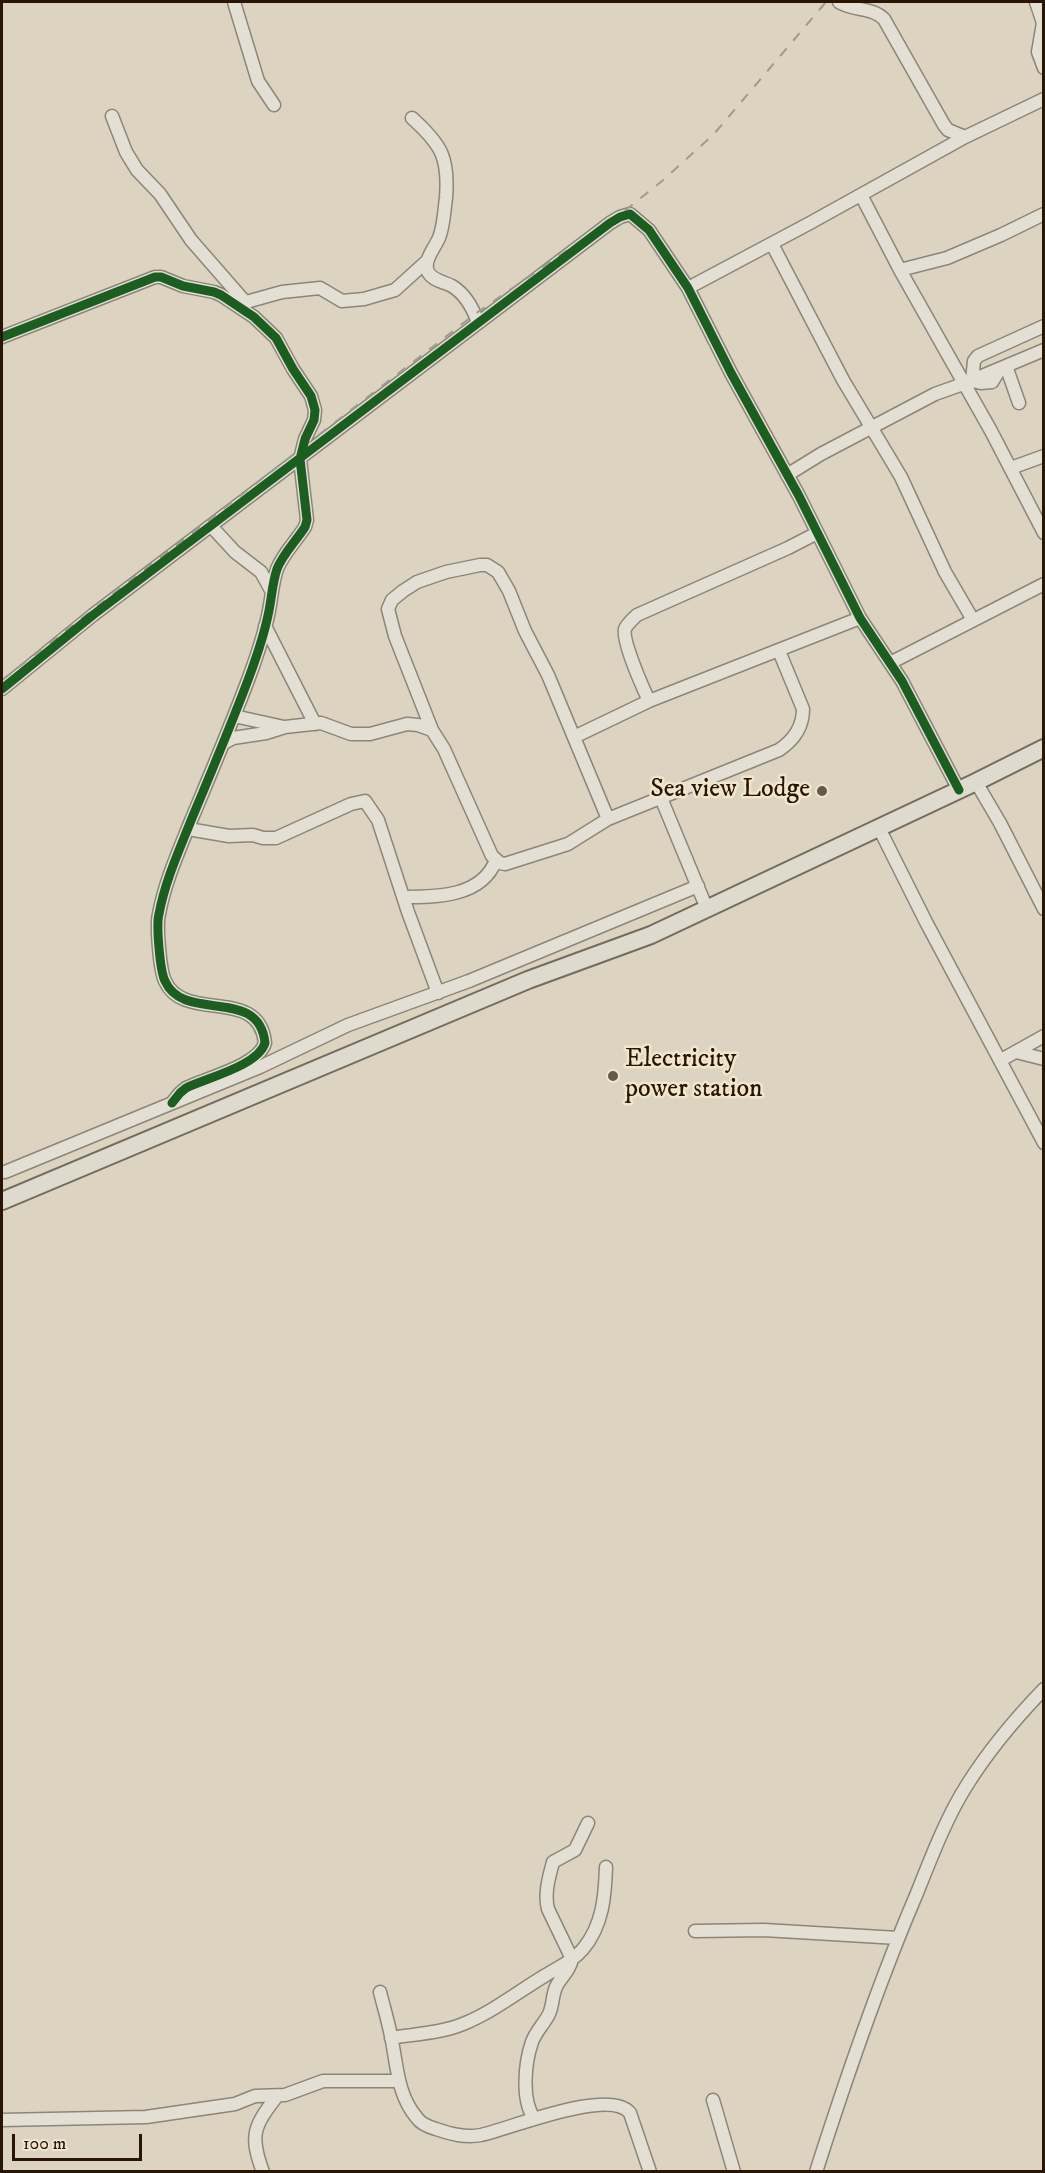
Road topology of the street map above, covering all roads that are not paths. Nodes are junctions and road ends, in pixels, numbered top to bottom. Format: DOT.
graph roads {
  1 [pos="234,2"];
  2 [pos="839,2"];
  3 [pos="1035,2"];
  4 [pos="1044,68"];
  5 [pos="1044,99"];
  6 [pos="274,105"];
  7 [pos="112,116"];
  8 [pos="412,118"];
  9 [pos="965,137"];
  10 [pos="861,195"];
  11 [pos="1044,214"];
  12 [pos="772,244"];
  13 [pos="427,261"];
  14 [pos="900,270"];
  15 [pos="433,278"];
  16 [pos="407,280"];
  17 [pos="688,288"];
  18 [pos="242,304"];
  19 [pos="478,323"];
  20 [pos="1044,326"];
  21 [pos="2,337"];
  22 [pos="1044,350"];
  23 [pos="1003,368"];
  24 [pos="968,382"];
  25 [pos="1019,403"];
  26 [pos="871,429"];
  27 [pos="1044,456"];
  28 [pos="300,459"];
  29 [pos="1011,468"];
  30 [pos="787,475"];
  31 [pos="211,526"];
  32 [pos="817,533"];
  33 [pos="1044,533"];
  34 [pos="1044,584"];
  35 [pos="272,592"];
  36 [pos="860,618"];
  37 [pos="973,620"];
  38 [pos="265,626"];
  39 [pos="779,651"];
  40 [pos="890,663"];
  41 [pos="2,689"];
  42 [pos="649,701"];
  43 [pos="234,716"];
  44 [pos="315,724"];
  45 [pos="285,727"];
  46 [pos="432,730"];
  47 [pos="574,737"];
  48 [pos="224,743"];
  49 [pos="1044,747"];
  50 [pos="976,782"];
  51 [pos="959,790"];
  52 [pos="661,798"];
  53 [pos="608,819"];
  54 [pos="879,828"];
  55 [pos="188,829"];
  56 [pos="496,860"];
  57 [pos="698,886"];
  58 [pos="403,897"];
  59 [pos="707,909"];
  60 [pos="1044,909"];
  61 [pos="438,993"];
  62 [pos="1044,1036"];
  63 [pos="1016,1052"];
  64 [pos="1044,1059"];
  65 [pos="1000,1060"];
  66 [pos="172,1103"];
  67 [pos="1044,1143"];
  68 [pos="5,1172"];
  69 [pos="2,1201"];
  70 [pos="1044,1689"];
  71 [pos="588,1823"];
  72 [pos="606,1867"];
  73 [pos="695,1931"];
  74 [pos="898,1938"];
  75 [pos="572,1959"];
  76 [pos="380,1992"];
  77 [pos="391,2038"];
  78 [pos="398,2081"];
  79 [pos="277,2096"];
  80 [pos="713,2100"];
  81 [pos="534,2118"];
  82 [pos="2,2120"];
  83 [pos="263,2172"];
  84 [pos="650,2172"];
  85 [pos="734,2172"];
  86 [pos="816,2172"];
  1 -- 6 [label="street"];
  2 -- 9 [label="street"];
  3 -- 4 [label="street"];
  5 -- 9 [label="street"];
  7 -- 18 [label="street"];
  8 -- 13 [label="street"];
  9 -- 10 [label="street"];
  10 -- 12 [label="street"];
  10 -- 14 [label="street"];
  11 -- 14 [label="street"];
  12 -- 17 [label="street"];
  12 -- 26 [label="street"];
  13 -- 15 [label="street"];
  13 -- 16 [label="street"];
  14 -- 24 [label="street"];
  15 -- 16 [label="street"];
  15 -- 19 [label="street"];
  16 -- 18 [label="street"];
  17 -- 19 [label="street"];
  17 -- 30 [label="street"];
  18 -- 21 [label="street"];
  18 -- 28 [label="street"];
  19 -- 28 [label="street"];
  20 -- 24 [label="street"];
  22 -- 23 [label="street"];
  23 -- 24 [label="street"];
  23 -- 25 [label="street"];
  24 -- 26 [label="street"];
  24 -- 29 [label="street"];
  26 -- 30 [label="street"];
  26 -- 37 [label="street"];
  27 -- 29 [label="street"];
  28 -- 31 [label="street"];
  28 -- 35 [label="street"];
  29 -- 33 [label="street"];
  30 -- 32 [label="street"];
  31 -- 35 [label="street"];
  31 -- 41 [label="street"];
  32 -- 36 [label="street"];
  32 -- 42 [label="street"];
  34 -- 37 [label="street"];
  35 -- 38 [label="street"];
  36 -- 39 [label="street"];
  36 -- 40 [label="street"];
  37 -- 40 [label="street"];
  38 -- 43 [label="street"];
  38 -- 44 [label="street"];
  39 -- 42 [label="street"];
  39 -- 52 [label="street"];
  40 -- 51 [label="street"];
  42 -- 47 [label="street"];
  43 -- 45 [label="street"];
  43 -- 48 [label="street"];
  44 -- 45 [label="street"];
  44 -- 46 [label="street"];
  45 -- 48 [label="street"];
  46 -- 47 [label="street"];
  46 -- 56 [label="street"];
  47 -- 53 [label="street"];
  48 -- 55 [label="street"];
  49 -- 50 [label="highway"];
  50 -- 51 [label="highway"];
  50 -- 60 [label="street"];
  51 -- 54 [label="highway"];
  52 -- 53 [label="street"];
  52 -- 57 [label="street"];
  53 -- 56 [label="street"];
  54 -- 59 [label="highway"];
  54 -- 65 [label="street"];
  55 -- 58 [label="street"];
  55 -- 66 [label="street"];
  56 -- 58 [label="street"];
  57 -- 59 [label="street"];
  57 -- 61 [label="street"];
  58 -- 61 [label="street"];
  59 -- 69 [label="highway"];
  61 -- 66 [label="street"];
  62 -- 63 [label="street"];
  63 -- 64 [label="street"];
  63 -- 65 [label="street"];
  65 -- 67 [label="street"];
  66 -- 68 [label="street"];
  70 -- 74 [label="street"];
  71 -- 75 [label="street"];
  72 -- 75 [label="street"];
  73 -- 74 [label="street"];
  74 -- 86 [label="street"];
  75 -- 77 [label="street"];
  75 -- 81 [label="street"];
  76 -- 77 [label="street"];
  77 -- 78 [label="street"];
  78 -- 79 [label="street"];
  78 -- 81 [label="street"];
  79 -- 82 [label="street"];
  79 -- 83 [label="street"];
  80 -- 85 [label="street"];
  81 -- 84 [label="street"];
}
